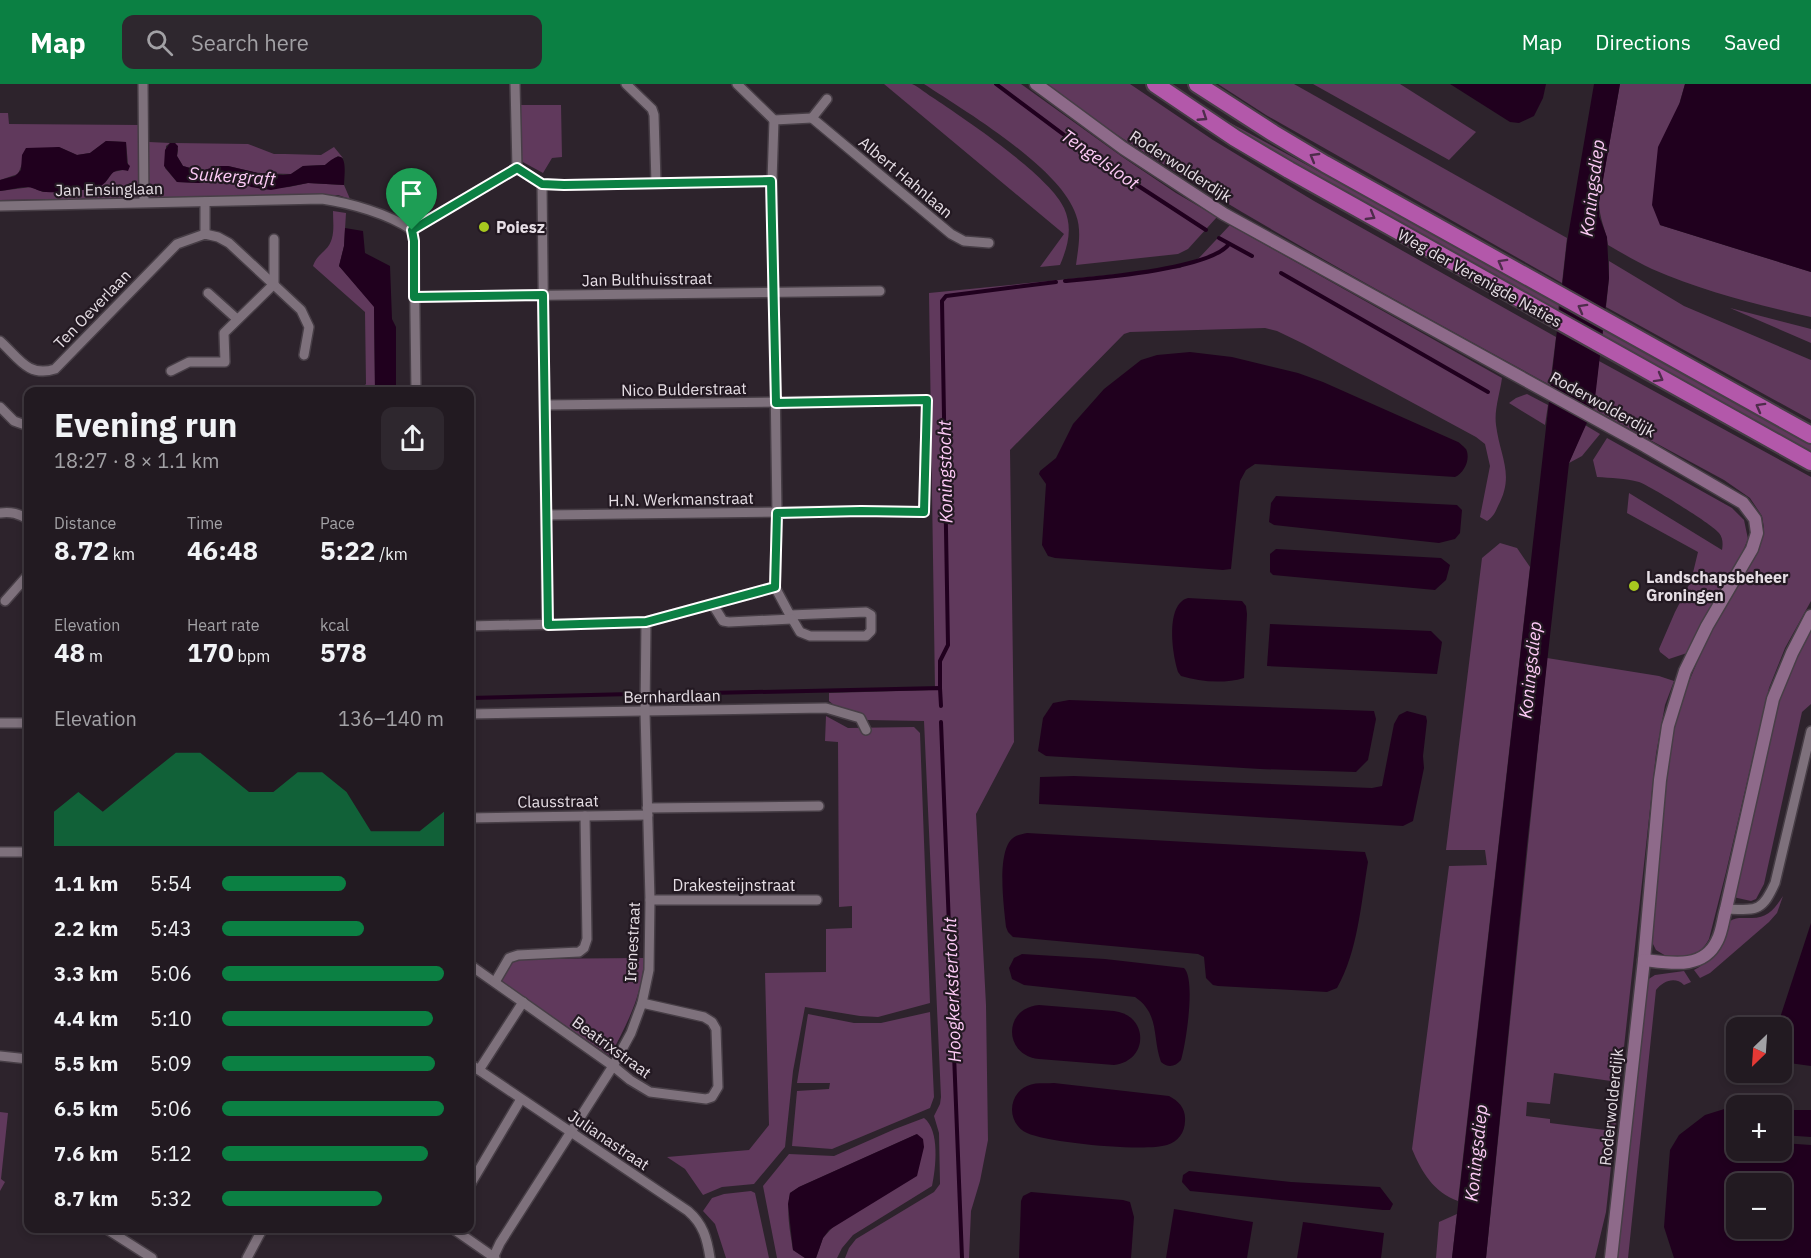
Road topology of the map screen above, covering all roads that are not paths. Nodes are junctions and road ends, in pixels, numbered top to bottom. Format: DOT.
graph roads {
  1 [pos="143,84"];
  2 [pos="515,84"];
  3 [pos="626,84"];
  4 [pos="737,84"];
  5 [pos="1036,84"];
  6 [pos="1155,84"];
  7 [pos="1197,84"];
  8 [pos="827,99"];
  9 [pos="812,118"];
  10 [pos="774,120"];
  11 [pos="517,168"];
  12 [pos="771,181"];
  13 [pos="656,183"];
  14 [pos="542,184"];
  15 [pos="144,202"];
  16 [pos="205,202"];
  17 [pos="0,206"];
  18 [pos="412,230"];
  19 [pos="205,234"];
  20 [pos="274,239"];
  21 [pos="989,243"];
  22 [pos="274,284"];
  23 [pos="880,291"];
  24 [pos="774,292"];
  25 [pos="208,293"];
  26 [pos="543,295"];
  27 [pos="414,297"];
  28 [pos="237,319"];
  29 [pos="0,341"];
  30 [pos="304,355"];
  31 [pos="171,371"];
  32 [pos="416,387"];
  33 [pos="776,403"];
  34 [pos="545,405"];
  35 [pos="0,407"];
  36 [pos="24,425"];
  37 [pos="1811,435"];
  38 [pos="1811,462"];
  39 [pos="924,512"];
  40 [pos="0,513"];
  41 [pos="777,513"];
  42 [pos="546,516"];
  43 [pos="24,517"];
  44 [pos="24,580"];
  45 [pos="775,587"];
  46 [pos="5,602"];
  47 [pos="713,605"];
  48 [pos="1811,616"];
  49 [pos="791,617"];
  50 [pos="646,622"];
  51 [pos="548,625"];
  52 [pos="474,626"];
  53 [pos="645,712"];
  54 [pos="474,714"];
  55 [pos="0,723"];
  56 [pos="24,723"];
  57 [pos="866,730"];
  58 [pos="1811,731"];
  59 [pos="819,806"];
  60 [pos="648,811"];
  61 [pos="585,816"];
  62 [pos="474,818"];
  63 [pos="0,852"];
  64 [pos="24,852"];
  65 [pos="650,900"];
  66 [pos="817,900"];
  67 [pos="1726,909"];
  68 [pos="1644,960"];
  69 [pos="474,968"];
  70 [pos="495,982"];
  71 [pos="524,1002"];
  72 [pos="642,1003"];
  73 [pos="0,1056"];
  74 [pos="24,1059"];
  75 [pos="613,1066"];
  76 [pos="474,1067"];
  77 [pos="479,1070"];
  78 [pos="521,1099"];
  79 [pos="571,1133"];
  80 [pos="474,1178"];
  81 [pos="113,1233"];
  82 [pos="260,1233"];
  83 [pos="459,1233"];
  84 [pos="152,1258"];
  85 [pos="247,1258"];
  86 [pos="494,1258"];
  87 [pos="710,1258"];
  88 [pos="1611,1258"];
  1 -- 15 [label="street"];
  2 -- 11 [label="street"];
  3 -- 13 [label="street"];
  4 -- 10 [label="street"];
  5 -- 68 [label="street, Roderwolderdijk"];
  6 -- 38 [label="highway, Weg der Verenigde Naties, one-way"];
  37 -- 7 [label="highway, Weg der Verenigde Naties, one-way"];
  8 -- 9 [label="street"];
  9 -- 10 [label="street"];
  9 -- 21 [label="street, Albert Hahnlaan"];
  10 -- 12 [label="street"];
  11 -- 14 [label="street"];
  11 -- 18 [label="street"];
  12 -- 13 [label="street"];
  12 -- 24 [label="street"];
  13 -- 14 [label="street"];
  14 -- 26 [label="street"];
  15 -- 16 [label="street, Jan Ensinglaan"];
  15 -- 17 [label="street, Jan Ensinglaan"];
  16 -- 18 [label="street, Jan Ensinglaan"];
  16 -- 19 [label="street"];
  18 -- 27 [label="street"];
  19 -- 22 [label="street"];
  19 -- 29 [label="street, Ten Oeverlaan"];
  20 -- 22 [label="street"];
  22 -- 28 [label="street"];
  22 -- 30 [label="street"];
  23 -- 24 [label="street, Jan Bulthuisstraat"];
  24 -- 26 [label="street, Jan Bulthuisstraat"];
  24 -- 33 [label="street"];
  25 -- 28 [label="street"];
  26 -- 27 [label="street, Jan Bulthuisstraat"];
  26 -- 34 [label="street"];
  27 -- 32 [label="street"];
  28 -- 31 [label="street"];
  33 -- 34 [label="street, Nico Bulderstraat"];
  33 -- 39 [label="street, Nico Bulderstraat"];
  33 -- 41 [label="street"];
  34 -- 42 [label="street"];
  35 -- 36 [label="street"];
  39 -- 41 [label="street, H.N. Werkmanstraat"];
  40 -- 43 [label="street"];
  41 -- 42 [label="street, H.N. Werkmanstraat"];
  41 -- 45 [label="street"];
  42 -- 51 [label="street"];
  44 -- 46 [label="street"];
  45 -- 47 [label="street"];
  45 -- 49 [label="street"];
  47 -- 49 [label="street"];
  47 -- 50 [label="street"];
  48 -- 67 [label="street"];
  49 -- 49 [label="street"];
  50 -- 51 [label="street"];
  50 -- 53 [label="street, Irenestraat"];
  51 -- 52 [label="street"];
  53 -- 54 [label="street, Bernhardlaan"];
  53 -- 57 [label="street, Bernhardlaan"];
  53 -- 60 [label="street, Irenestraat"];
  55 -- 56 [label="street"];
  58 -- 67 [label="street"];
  59 -- 60 [label="street, Clausstraat"];
  60 -- 61 [label="street, Clausstraat"];
  60 -- 65 [label="street, Irenestraat"];
  61 -- 62 [label="street, Clausstraat"];
  61 -- 70 [label="street"];
  63 -- 64 [label="street"];
  65 -- 66 [label="street, Drakesteijnstraat"];
  65 -- 72 [label="street, Irenestraat"];
  67 -- 68 [label="street"];
  68 -- 88 [label="street, Roderwolderdijk"];
  69 -- 70 [label="street, Beatrixstraat"];
  70 -- 71 [label="street, Beatrixstraat"];
  71 -- 75 [label="street, Beatrixstraat"];
  71 -- 77 [label="street"];
  72 -- 75 [label="street, Irenestraat"];
  72 -- 75 [label="street, Beatrixstraat"];
  73 -- 74 [label="street"];
  75 -- 79 [label="street, Irenestraat"];
  76 -- 77 [label="street, Julianastraat"];
  77 -- 78 [label="street, Julianastraat"];
  78 -- 79 [label="street, Julianastraat"];
  78 -- 80 [label="street"];
  79 -- 86 [label="street, Irenestraat"];
  79 -- 87 [label="street, Julianastraat"];
  81 -- 84 [label="street"];
  82 -- 85 [label="street"];
  83 -- 86 [label="street"];
}
